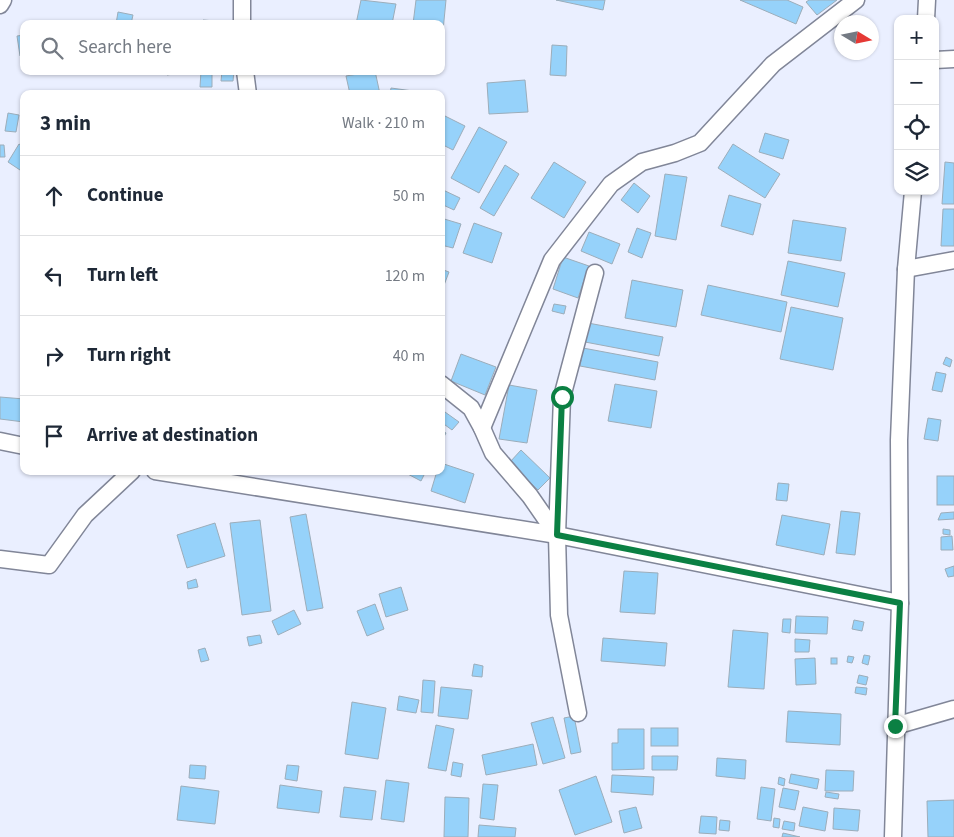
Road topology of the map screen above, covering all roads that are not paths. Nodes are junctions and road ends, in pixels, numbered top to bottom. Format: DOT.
graph roads {
  1 [pos="3,0"];
  2 [pos="242,0"];
  3 [pos="856,0"];
  4 [pos="927,0"];
  5 [pos="0,5"];
  6 [pos="926,15"];
  7 [pos="242,20"];
  8 [pos="954,59"];
  9 [pos="939,60"];
  10 [pos="246,75"];
  11 [pos="247,90"];
  12 [pos="913,195"];
  13 [pos="954,260"];
  14 [pos="906,269"];
  15 [pos="594,273"];
  16 [pos="445,387"];
  17 [pos="482,428"];
  18 [pos="0,441"];
  19 [pos="20,445"];
  20 [pos="128,475"];
  21 [pos="180,475"];
  22 [pos="557,535"];
  23 [pos="0,559"];
  24 [pos="900,603"];
  25 [pos="954,709"];
  26 [pos="578,714"];
  27 [pos="895,726"];
  28 [pos="893,837"];
  1 -- 5 [label="street"];
  2 -- 7 [label="street"];
  3 -- 17 [label="street"];
  4 -- 6 [label="street"];
  8 -- 9 [label="street"];
  10 -- 11 [label="street"];
  12 -- 14 [label="street"];
  13 -- 14 [label="street"];
  14 -- 24 [label="street"];
  15 -- 22 [label="street"];
  16 -- 17 [label="street"];
  17 -- 22 [label="street"];
  18 -- 19 [label="street"];
  20 -- 23 [label="street"];
  21 -- 22 [label="street"];
  22 -- 24 [label="street"];
  22 -- 26 [label="street"];
  24 -- 27 [label="street"];
  25 -- 27 [label="street"];
  27 -- 28 [label="street"];
}
